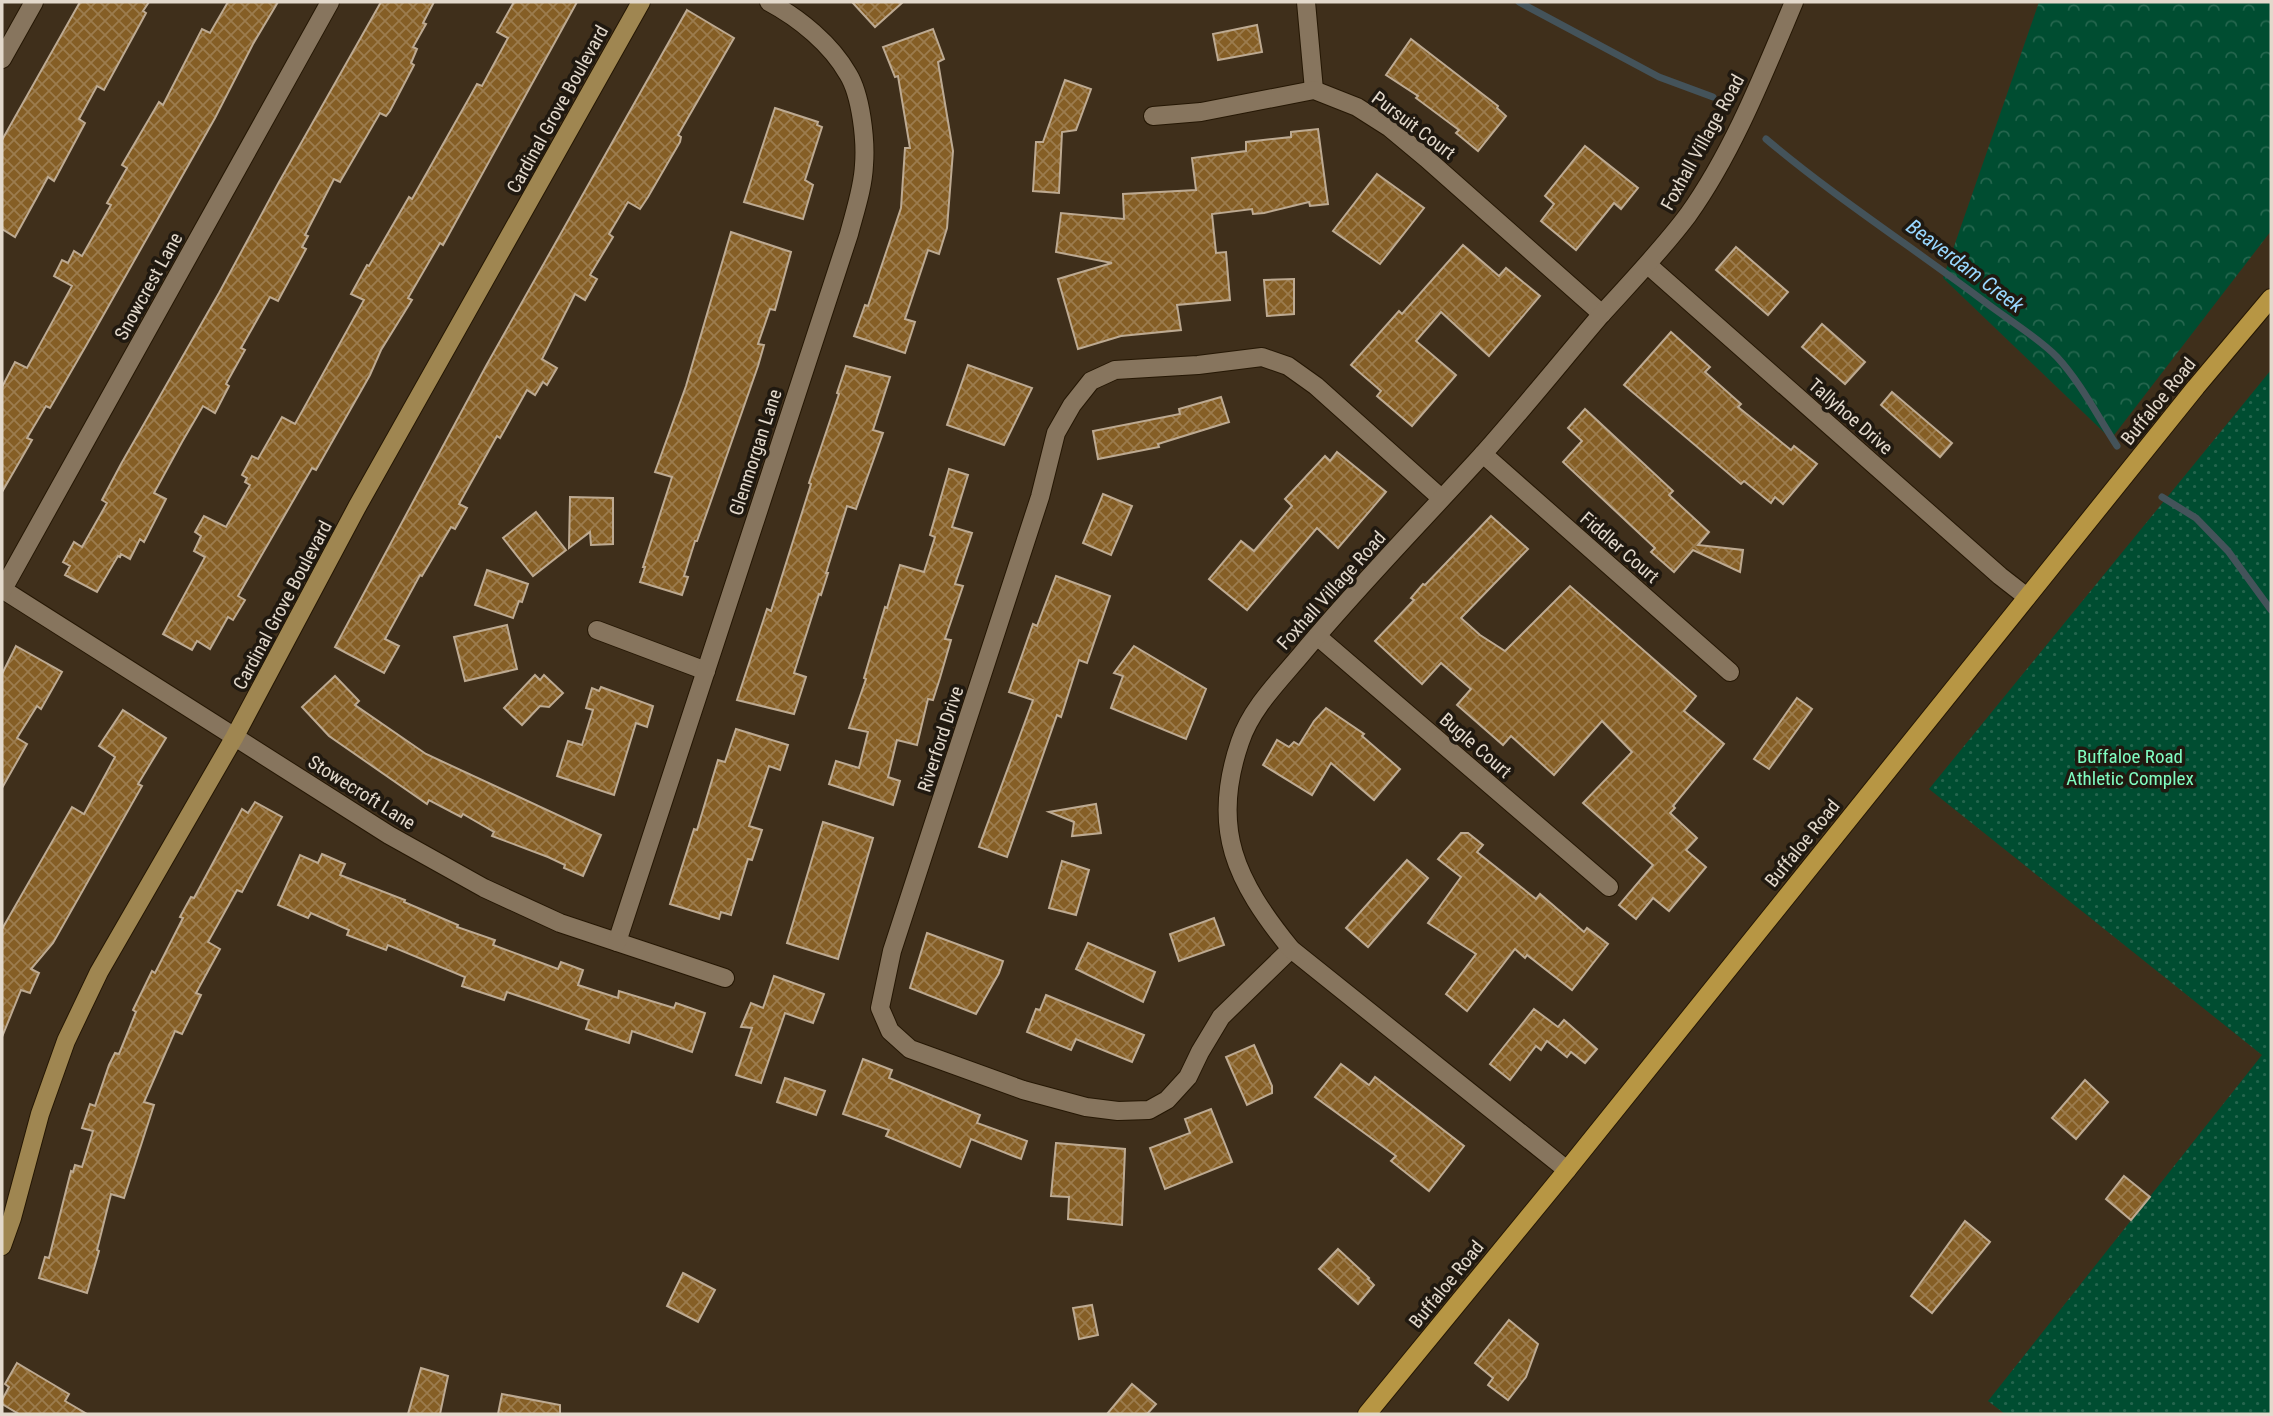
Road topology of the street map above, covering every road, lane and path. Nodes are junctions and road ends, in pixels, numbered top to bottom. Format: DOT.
graph roads {
  1 [pos="34,2"];
  2 [pos="330,2"];
  3 [pos="641,2"];
  4 [pos="769,2"];
  5 [pos="1306,2"];
  6 [pos="1794,2"];
  7 [pos="2,59"];
  8 [pos="1314,90"];
  9 [pos="1153,116"];
  10 [pos="1648,265"];
  11 [pos="2271,298"];
  12 [pos="1602,314"];
  13 [pos="1483,454"];
  14 [pos="1441,498"];
  15 [pos="2,590"];
  16 [pos="2027,597"];
  17 [pos="597,630"];
  18 [pos="1317,636"];
  19 [pos="706,671"];
  20 [pos="1730,672"];
  21 [pos="234,738"];
  22 [pos="1609,887"];
  23 [pos="617,942"];
  24 [pos="1292,949"];
  25 [pos="725,978"];
  26 [pos="1567,1170"];
  27 [pos="2,1246"];
  28 [pos="1367,1414"];
  1 -- 7 [label="street"];
  2 -- 15 [label="street, Snowcrest Lane"];
  3 -- 21 [label="street, Cardinal Grove Boulevard"];
  4 -- 19 [label="street, Glenmorgan Lane"];
  5 -- 8 [label="street"];
  6 -- 10 [label="street, Foxhall Village Road"];
  8 -- 9 [label="street"];
  8 -- 12 [label="street, Pursuit Court"];
  10 -- 12 [label="street, Foxhall Village Road"];
  10 -- 16 [label="street, Tallyhoe Drive"];
  11 -- 16 [label="main road, Buffaloe Road"];
  12 -- 13 [label="street, Foxhall Village Road"];
  13 -- 14 [label="street, Foxhall Village Road"];
  13 -- 20 [label="street, Fiddler Court"];
  14 -- 18 [label="street, Foxhall Village Road"];
  14 -- 24 [label="street, Riverford Drive"];
  15 -- 21 [label="street, Stowecroft Lane"];
  16 -- 26 [label="main road, Buffaloe Road"];
  17 -- 19 [label="street"];
  18 -- 22 [label="street, Bugle Court"];
  18 -- 24 [label="street, Foxhall Village Road"];
  19 -- 23 [label="street, Glenmorgan Lane"];
  21 -- 23 [label="street, Stowecroft Lane"];
  21 -- 27 [label="street, Cardinal Grove Boulevard"];
  23 -- 25 [label="street, Stowecroft Lane"];
  24 -- 26 [label="street, Foxhall Village Road"];
  26 -- 28 [label="main road, Buffaloe Road"];
}
